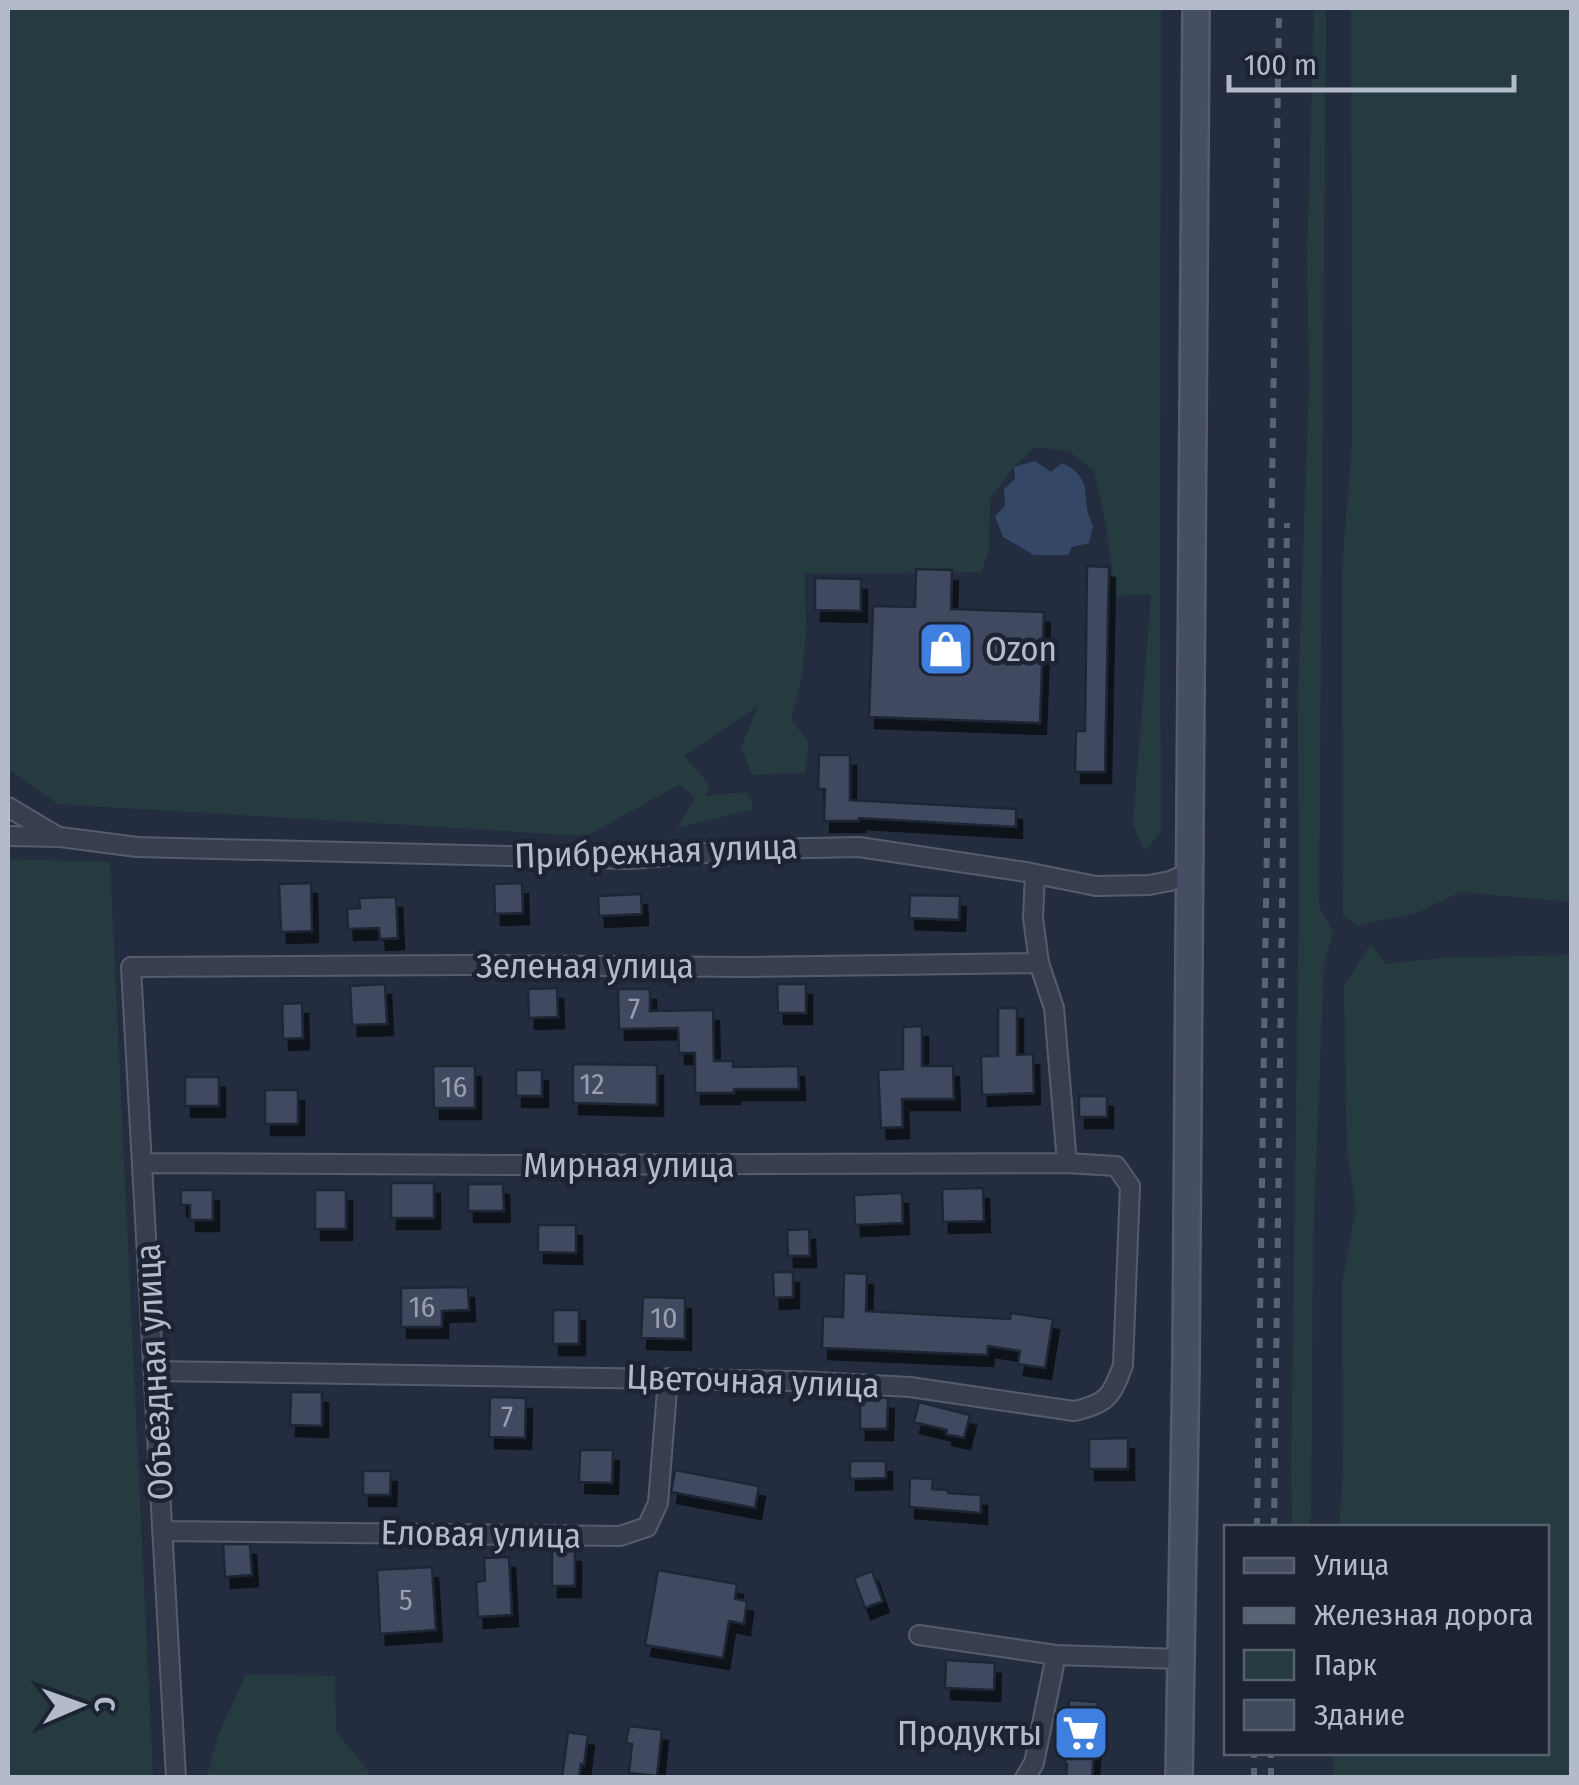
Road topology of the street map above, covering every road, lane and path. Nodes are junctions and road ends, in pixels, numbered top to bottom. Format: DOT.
graph roads {
  1 [pos="1196,8"];
  2 [pos="8,807"];
  3 [pos="8,836"];
  4 [pos="60,837"];
  5 [pos="1188,872"];
  6 [pos="1035,874"];
  7 [pos="1040,963"];
  8 [pos="131,967"];
  9 [pos="1067,1163"];
  10 [pos="142,1164"];
  11 [pos="1116,1166"];
  12 [pos="154,1371"];
  13 [pos="668,1378"];
  14 [pos="162,1530"];
  15 [pos="919,1636"];
  16 [pos="1056,1655"];
  17 [pos="1181,1659"];
  18 [pos="176,1778"];
  19 [pos="1025,1778"];
  20 [pos="1178,1778"];
  1 -- 5 [label="street"];
  2 -- 4 [label="street"];
  3 -- 4 [label="street, Прибрежная улица"];
  4 -- 6 [label="street, Прибрежная улица"];
  5 -- 6 [label="street, Прибрежная улица"];
  5 -- 17 [label="street"];
  6 -- 7 [label="street"];
  7 -- 8 [label="street, Зеленая улица"];
  7 -- 9 [label="street"];
  8 -- 10 [label="street, Объездная улица"];
  9 -- 10 [label="street, Мирная улица"];
  9 -- 11 [label="street, Мирная улица"];
  10 -- 12 [label="street, Объездная улица"];
  11 -- 13 [label="street, Цветочная улица"];
  12 -- 13 [label="street, Цветочная улица"];
  12 -- 14 [label="street, Объездная улица"];
  13 -- 14 [label="street, Еловая улица"];
  14 -- 18 [label="street, Объездная улица"];
  15 -- 16 [label="street"];
  16 -- 17 [label="street"];
  16 -- 19 [label="street"];
  17 -- 20 [label="street"];
}
